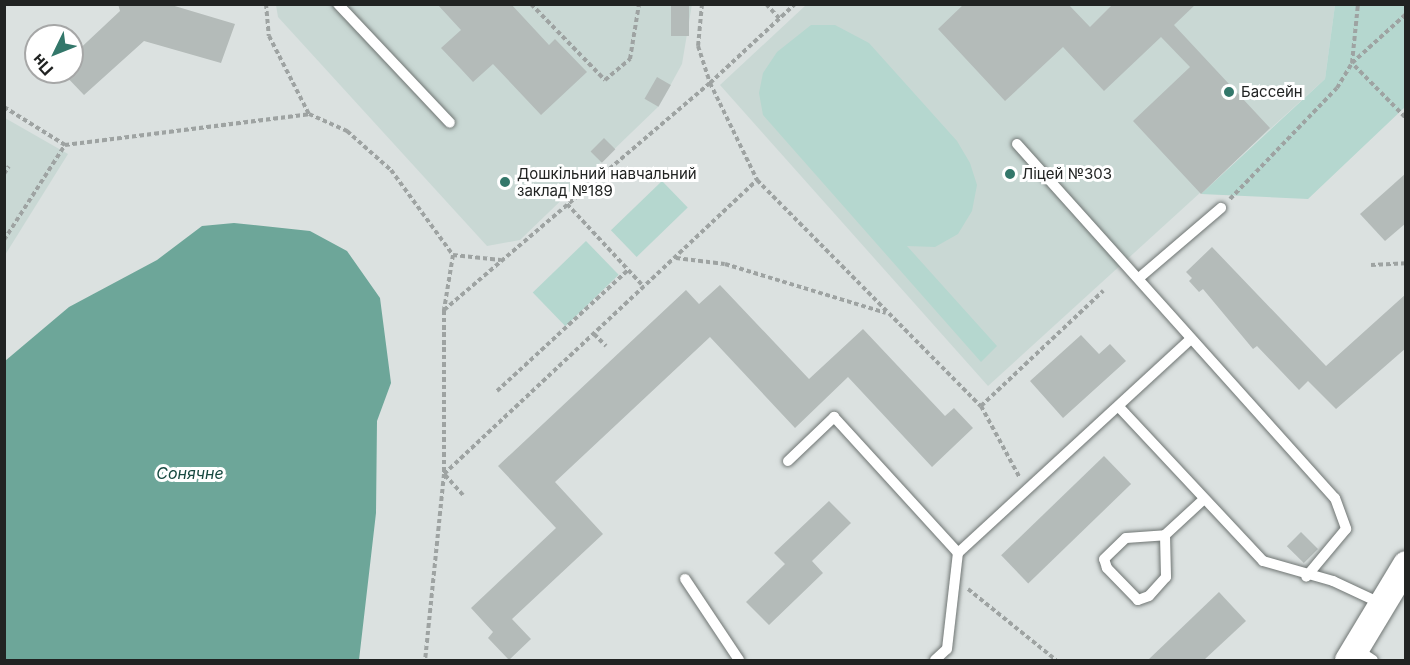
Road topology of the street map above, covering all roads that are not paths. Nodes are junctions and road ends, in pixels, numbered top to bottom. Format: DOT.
graph roads {
  1 [pos="338,4"];
  2 [pos="450,123"];
  3 [pos="1017,144"];
  4 [pos="1221,208"];
  5 [pos="1139,278"];
  6 [pos="1191,339"];
  7 [pos="1119,407"];
  8 [pos="788,461"];
  9 [pos="1204,499"];
  10 [pos="1165,535"];
  11 [pos="958,553"];
  12 [pos="1406,564"];
  13 [pos="1306,577"];
  14 [pos="685,579"];
  15 [pos="1382,604"];
  16 [pos="1359,657"];
  17 [pos="739,660"];
  18 [pos="935,660"];
  1 -- 2 [label="lane"];
  3 -- 5 [label="lane"];
  4 -- 5 [label="lane"];
  5 -- 6 [label="lane"];
  6 -- 7 [label="lane"];
  6 -- 13 [label="lane"];
  7 -- 9 [label="lane"];
  7 -- 11 [label="lane"];
  8 -- 11 [label="lane"];
  9 -- 10 [label="lane"];
  9 -- 13 [label="lane"];
  10 -- 10 [label="lane"];
  11 -- 18 [label="lane"];
  12 -- 15 [label="street"];
  13 -- 15 [label="lane"];
  14 -- 17 [label="lane"];
  15 -- 16 [label="street"];
}
